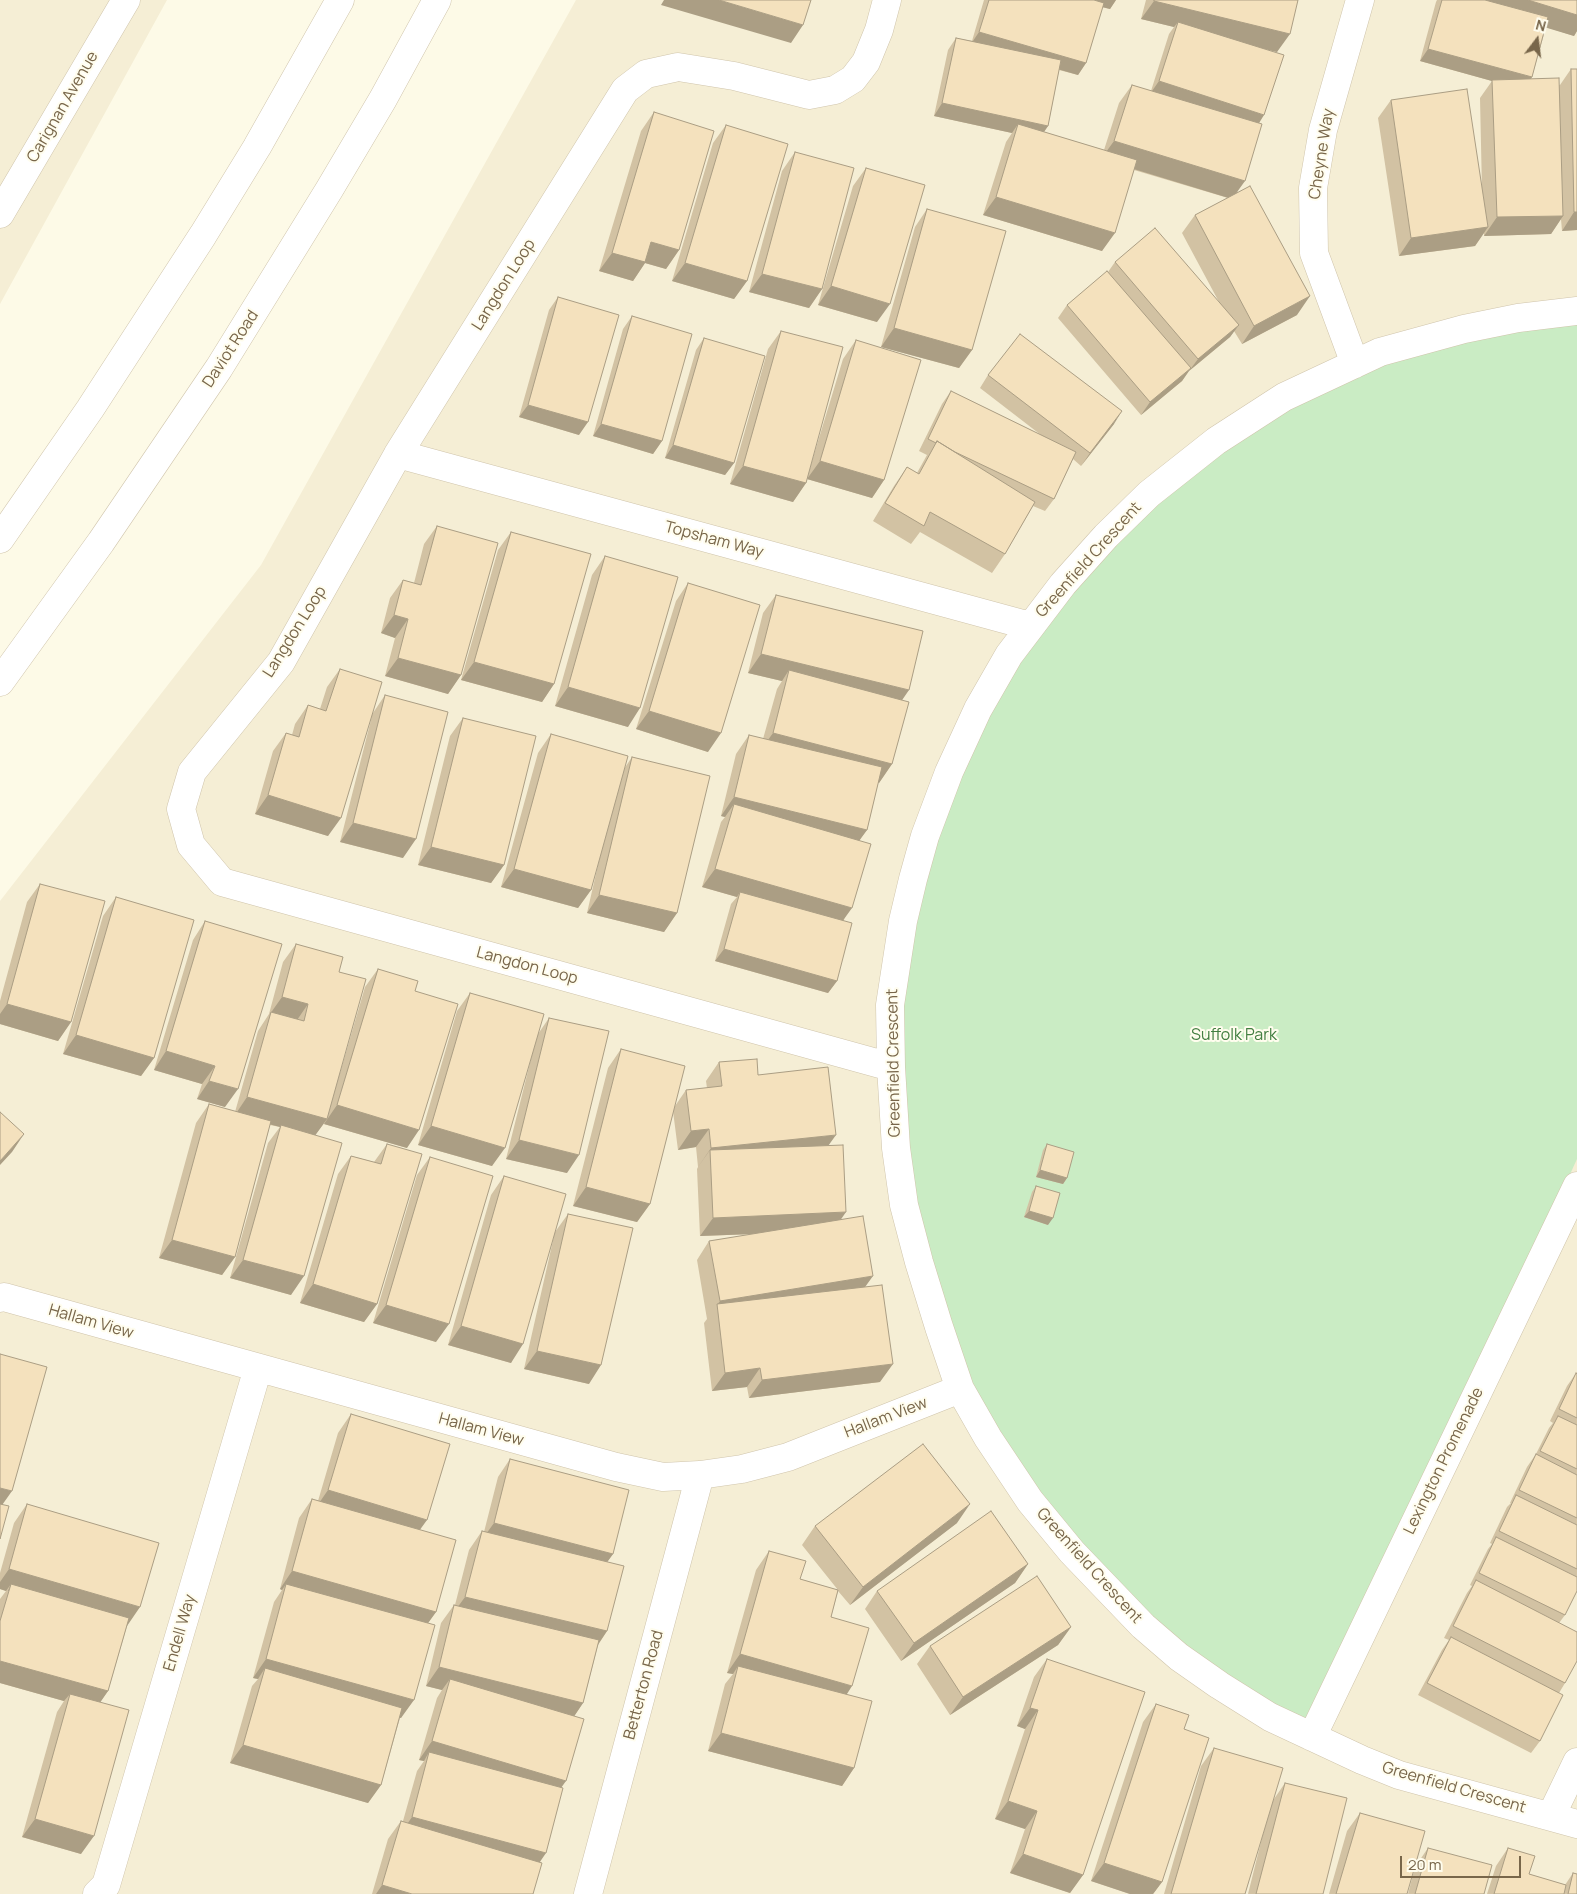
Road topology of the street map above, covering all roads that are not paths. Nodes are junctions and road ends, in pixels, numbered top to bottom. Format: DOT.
graph roads {
  1 [pos="126,0"];
  2 [pos="340,0"];
  3 [pos="437,0"];
  4 [pos="887,0"];
  5 [pos="1360,0"];
  6 [pos="0,214"];
  7 [pos="1577,311"];
  8 [pos="1355,364"];
  9 [pos="398,454"];
  10 [pos="0,538"];
  11 [pos="1030,626"];
  12 [pos="0,682"];
  13 [pos="891,1067"];
  14 [pos="1577,1186"];
  15 [pos="0,1298"];
  16 [pos="258,1368"];
  17 [pos="960,1389"];
  18 [pos="700,1475"];
  19 [pos="1312,1737"];
  20 [pos="1577,1762"];
  21 [pos="1551,1816"];
  22 [pos="1577,1824"];
  23 [pos="98,1894"];
  24 [pos="588,1894"];
  1 -- 6 [label="street, Carignan Avenue"];
  2 -- 10 [label="street"];
  3 -- 12 [label="street, Daviot Road"];
  4 -- 9 [label="street, Langdon Loop"];
  5 -- 8 [label="street, Cheyne Way"];
  7 -- 8 [label="street, Greenfield Crescent"];
  8 -- 11 [label="street, Greenfield Crescent"];
  9 -- 11 [label="street, Topsham Way"];
  9 -- 13 [label="street, Langdon Loop"];
  11 -- 13 [label="street, Greenfield Crescent"];
  13 -- 17 [label="street, Greenfield Crescent"];
  14 -- 19 [label="street, Lexington Promenade"];
  15 -- 16 [label="street, Hallam View"];
  16 -- 18 [label="street, Hallam View"];
  16 -- 23 [label="street, Endell Way"];
  17 -- 18 [label="street, Hallam View"];
  17 -- 19 [label="street, Greenfield Crescent"];
  18 -- 24 [label="street, Betterton Road"];
  19 -- 21 [label="street, Greenfield Crescent"];
  20 -- 21 [label="street"];
  21 -- 22 [label="street, Greenfield Crescent"];
}
